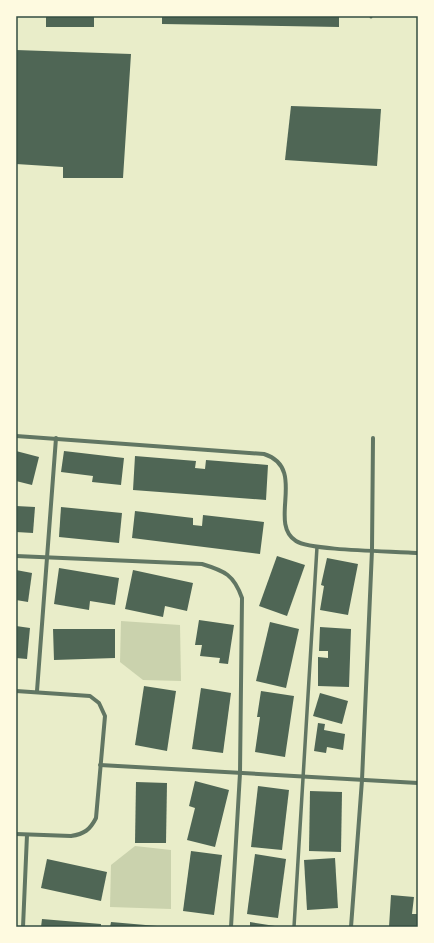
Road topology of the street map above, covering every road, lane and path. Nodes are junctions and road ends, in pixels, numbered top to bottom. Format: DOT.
graph roads {
  1 [pos="16,436"];
  2 [pos="56,438"];
  3 [pos="373,438"];
  4 [pos="317,547"];
  5 [pos="372,550"];
  6 [pos="418,553"];
  7 [pos="16,556"];
  8 [pos="47,558"];
  9 [pos="16,691"];
  10 [pos="37,691"];
  11 [pos="100,765"];
  12 [pos="240,773"];
  13 [pos="303,777"];
  14 [pos="362,780"];
  15 [pos="418,783"];
  16 [pos="16,834"];
  17 [pos="27,835"];
  18 [pos="23,927"];
  19 [pos="232,927"];
  20 [pos="294,927"];
  21 [pos="352,927"];
  1 -- 2 [label="street"];
  2 -- 4 [label="street"];
  2 -- 8 [label="street"];
  3 -- 5 [label="street"];
  4 -- 5 [label="street"];
  4 -- 13 [label="street"];
  5 -- 6 [label="street"];
  5 -- 14 [label="street"];
  7 -- 8 [label="street"];
  8 -- 10 [label="street"];
  8 -- 12 [label="street"];
  9 -- 10 [label="street"];
  10 -- 11 [label="street"];
  11 -- 12 [label="street"];
  11 -- 17 [label="street"];
  12 -- 13 [label="street"];
  12 -- 19 [label="street"];
  13 -- 14 [label="street"];
  13 -- 20 [label="street"];
  14 -- 15 [label="street"];
  14 -- 21 [label="street"];
  16 -- 17 [label="street"];
  17 -- 18 [label="street"];
}
